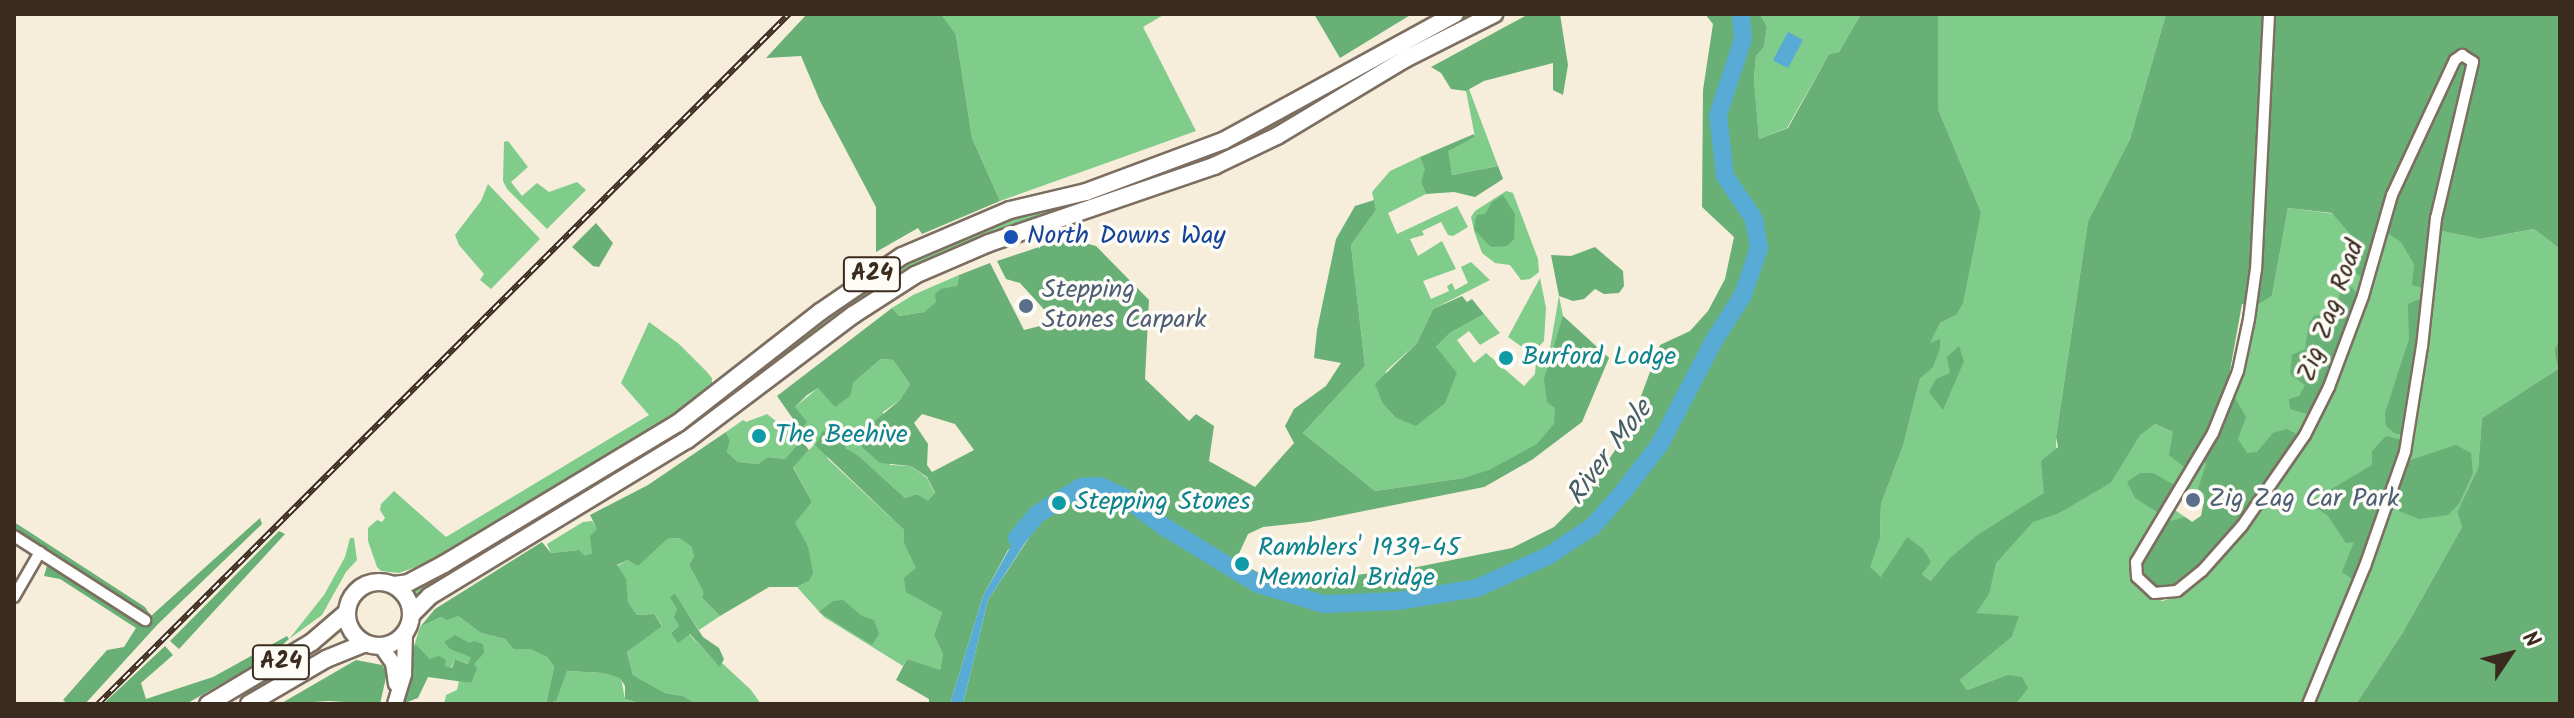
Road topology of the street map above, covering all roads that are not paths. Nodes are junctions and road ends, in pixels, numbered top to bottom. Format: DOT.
graph roads {
  1 [pos="1494,14"];
  2 [pos="2269,14"];
  3 [pos="1452,15"];
  4 [pos="14,536"];
  5 [pos="40,552"];
  6 [pos="394,585"];
  7 [pos="14,597"];
  8 [pos="347,612"];
  9 [pos="411,615"];
  10 [pos="145,620"];
  11 [pos="405,632"];
  12 [pos="363,644"];
  13 [pos="381,646"];
  14 [pos="208,704"];
  15 [pos="249,704"];
  16 [pos="395,704"];
  17 [pos="2308,704"];
  1 -- 9 [label="highway, A24"];
  2 -- 17 [label="street, Zig Zag Road"];
  3 -- 6 [label="highway, A24"];
  4 -- 5 [label="street"];
  5 -- 7 [label="street"];
  5 -- 10 [label="street"];
  6 -- 8 [label="highway"];
  6 -- 9 [label="highway"];
  8 -- 12 [label="highway"];
  8 -- 14 [label="highway, A24"];
  9 -- 11 [label="highway"];
  11 -- 13 [label="highway"];
  11 -- 16 [label="main road"];
  12 -- 13 [label="highway"];
  12 -- 15 [label="highway, A24"];
  13 -- 16 [label="main road"];
}
